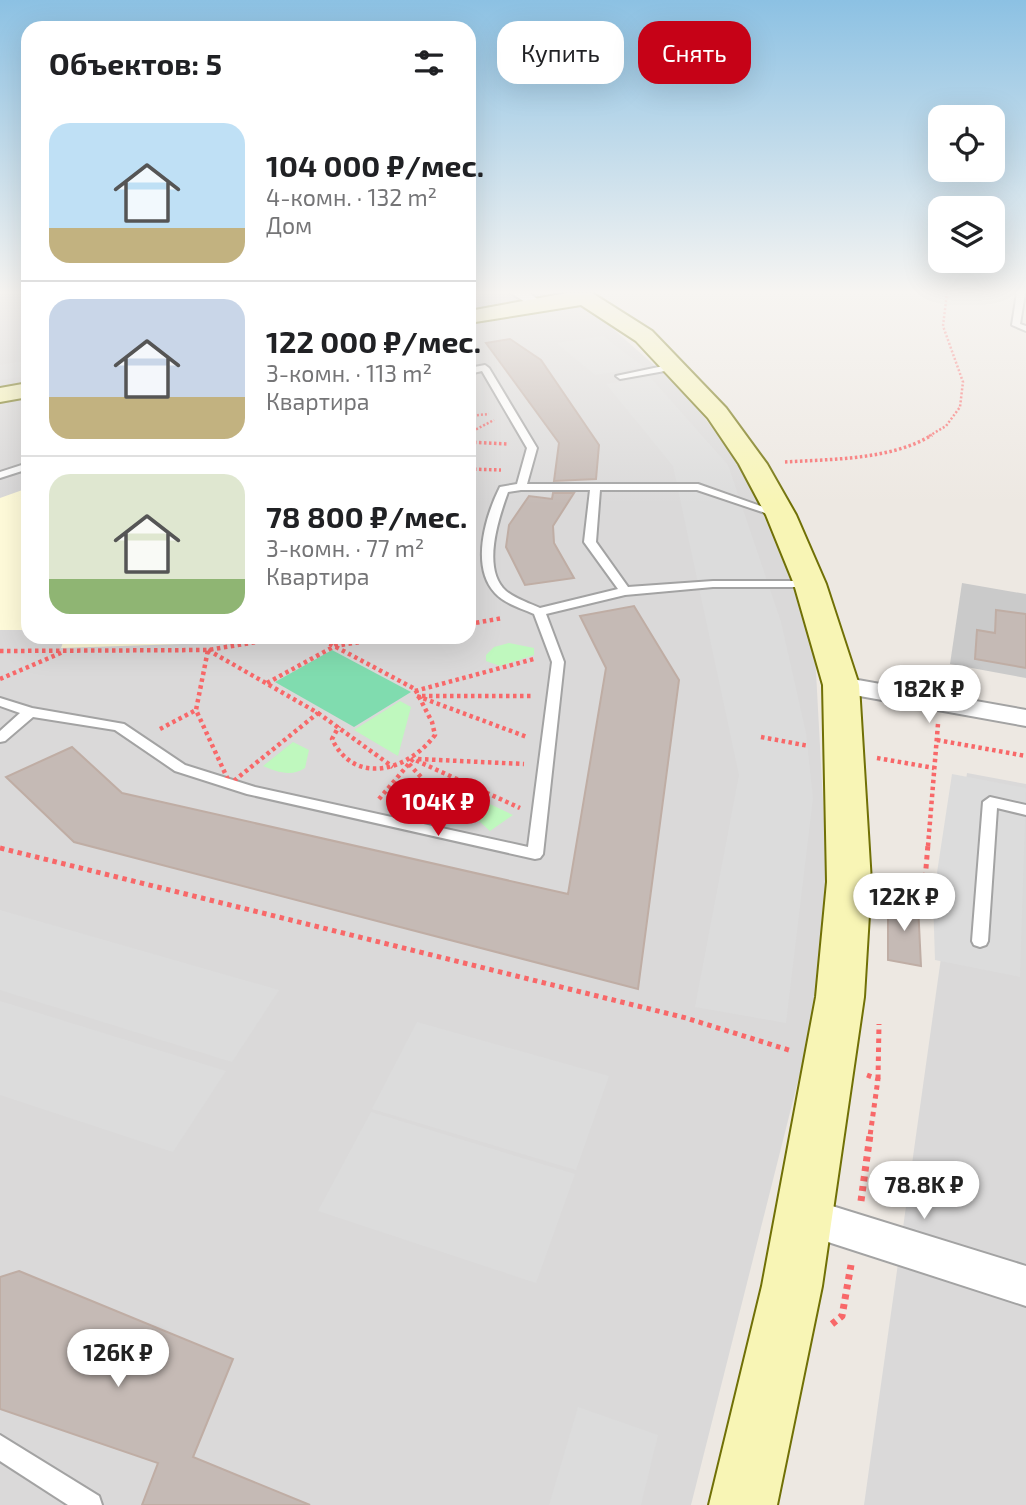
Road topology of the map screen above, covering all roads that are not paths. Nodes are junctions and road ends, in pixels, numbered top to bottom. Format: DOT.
graph roads {
  1 [pos="669,363"];
  2 [pos="673,367"];
  3 [pos="21,369"];
  4 [pos="476,370"];
  5 [pos="0,372"];
  6 [pos="620,376"];
  7 [pos="21,391"];
  8 [pos="0,395"];
  9 [pos="21,468"];
  10 [pos="0,475"];
  11 [pos="522,487"];
  12 [pos="595,488"];
  13 [pos="781,515"];
  14 [pos="810,584"];
  15 [pos="625,591"];
  16 [pos="539,612"];
  17 [pos="841,685"];
  18 [pos="0,702"];
  19 [pos="30,712"];
  20 [pos="1026,718"];
  21 [pos="0,738"];
  22 [pos="1026,810"];
  23 [pos="980,941"];
  24 [pos="803,1216"];
  25 [pos="1026,1286"];
  26 [pos="0,1447"];
  27 [pos="90,1505"];
  28 [pos="743,1505"];
  1 -- 2 [label="street"];
  2 -- 6 [label="lane"];
  2 -- 13 [label="street"];
  3 -- 5 [label="street"];
  4 -- 11 [label="lane"];
  7 -- 8 [label="street"];
  9 -- 10 [label="lane"];
  11 -- 12 [label="lane"];
  11 -- 16 [label="lane"];
  12 -- 13 [label="lane"];
  12 -- 15 [label="lane"];
  13 -- 14 [label="street"];
  14 -- 15 [label="lane"];
  14 -- 17 [label="street"];
  15 -- 16 [label="lane"];
  16 -- 19 [label="lane"];
  17 -- 20 [label="street"];
  17 -- 24 [label="street"];
  18 -- 19 [label="lane"];
  19 -- 21 [label="lane"];
  22 -- 23 [label="lane"];
  24 -- 25 [label="street"];
  24 -- 28 [label="street"];
  26 -- 27 [label="lane"];
}
